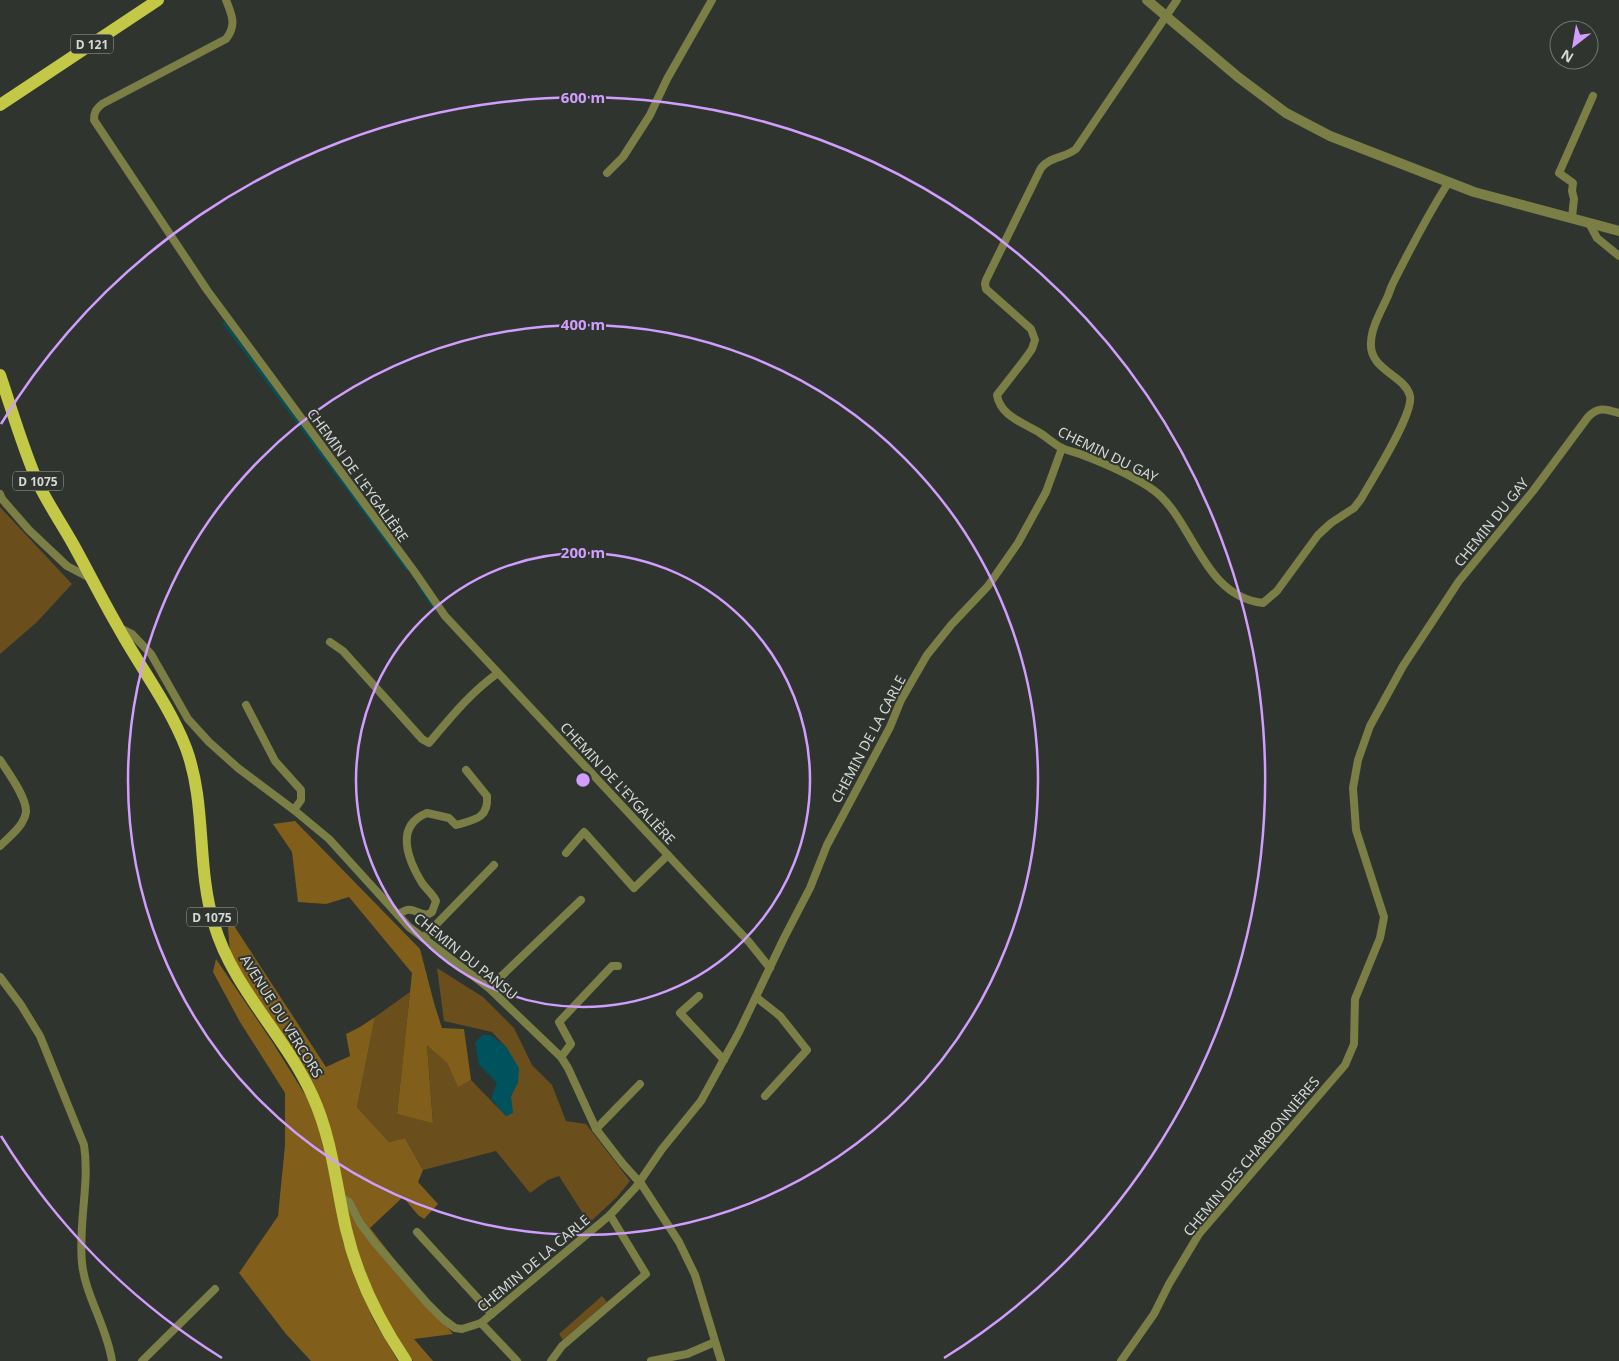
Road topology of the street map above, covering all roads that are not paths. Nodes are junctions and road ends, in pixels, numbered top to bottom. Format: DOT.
graph roads {
  1 [pos="158,0"];
  2 [pos="226,0"];
  3 [pos="712,0"];
  4 [pos="1147,0"];
  5 [pos="1177,0"];
  6 [pos="1167,16"];
  7 [pos="27,88"];
  8 [pos="1593,96"];
  9 [pos="0,98"];
  10 [pos="0,105"];
  11 [pos="607,173"];
  12 [pos="1448,182"];
  13 [pos="1572,217"];
  14 [pos="1592,224"];
  15 [pos="1619,231"];
  16 [pos="1619,256"];
  17 [pos="0,376"];
  18 [pos="1619,413"];
  19 [pos="1062,448"];
  20 [pos="0,494"];
  21 [pos="92,579"];
  22 [pos="118,627"];
  23 [pos="330,642"];
  24 [pos="498,673"];
  25 [pos="246,705"];
  26 [pos="0,760"];
  27 [pos="466,770"];
  28 [pos="294,810"];
  29 [pos="0,846"];
  30 [pos="566,853"];
  31 [pos="668,855"];
  32 [pos="494,865"];
  33 [pos="581,900"];
  34 [pos="398,915"];
  35 [pos="423,938"];
  36 [pos="618,966"];
  37 [pos="770,968"];
  38 [pos="0,977"];
  39 [pos="489,988"];
  40 [pos="699,996"];
  41 [pos="756,997"];
  42 [pos="1354,1044"];
  43 [pos="561,1057"];
  44 [pos="724,1060"];
  45 [pos="640,1084"];
  46 [pos="765,1096"];
  47 [pos="596,1129"];
  48 [pos="640,1182"];
  49 [pos="340,1197"];
  50 [pos="610,1215"];
  51 [pos="417,1232"];
  52 [pos="215,1289"];
  53 [pos="492,1314"];
  54 [pos="481,1323"];
  55 [pos="715,1342"];
  56 [pos="112,1361"];
  57 [pos="142,1361"];
  58 [pos="406,1361"];
  59 [pos="517,1361"];
  60 [pos="551,1361"];
  61 [pos="651,1361"];
  62 [pos="721,1361"];
  63 [pos="1122,1361"];
  1 -- 7 [label="main road, D 121"];
  2 -- 24 [label="street, CHEMIN DE L'EYGALIÈRE"];
  3 -- 11 [label="street"];
  4 -- 6 [label="street"];
  5 -- 6 [label="street"];
  6 -- 12 [label="street"];
  6 -- 19 [label="street, CHEMIN DU GAY"];
  7 -- 9 [label="main road, D 121"];
  7 -- 10 [label="main road, D 121"];
  8 -- 13 [label="street"];
  12 -- 13 [label="street"];
  12 -- 19 [label="street, CHEMIN DU GAY"];
  13 -- 14 [label="street"];
  14 -- 15 [label="street"];
  14 -- 16 [label="street"];
  17 -- 21 [label="main road, D 1075"];
  18 -- 42 [label="street, CHEMIN DU GAY"];
  19 -- 37 [label="street, CHEMIN DE LA CARLE"];
  20 -- 21 [label="street"];
  21 -- 22 [label="main road, AVENUE DU VERCORS / D 1075"];
  22 -- 28 [label="street, CHEMIN DU PANSU"];
  22 -- 49 [label="main road, AVENUE DU VERCORS / D 1075"];
  23 -- 24 [label="street"];
  24 -- 31 [label="street, CHEMIN DE L'EYGALIÈRE"];
  25 -- 28 [label="street"];
  26 -- 29 [label="street"];
  27 -- 34 [label="street"];
  28 -- 34 [label="street, CHEMIN DU PANSU"];
  30 -- 31 [label="street"];
  31 -- 37 [label="street, CHEMIN DE L'EYGALIÈRE"];
  32 -- 35 [label="street"];
  33 -- 39 [label="street"];
  34 -- 35 [label="street, CHEMIN DU PANSU"];
  35 -- 39 [label="street, CHEMIN DU PANSU"];
  36 -- 43 [label="street"];
  37 -- 41 [label="street, CHEMIN DE LA CARLE"];
  38 -- 56 [label="street"];
  39 -- 43 [label="street, CHEMIN DU PANSU"];
  40 -- 44 [label="street"];
  41 -- 44 [label="street, CHEMIN DE LA CARLE"];
  41 -- 46 [label="street"];
  42 -- 63 [label="street, CHEMIN DES CHARBONNIÈRES"];
  43 -- 47 [label="street, CHEMIN DU PANSU"];
  44 -- 48 [label="street, CHEMIN DE LA CARLE"];
  45 -- 47 [label="street"];
  47 -- 48 [label="street, CHEMIN DU PANSU"];
  48 -- 50 [label="street, CHEMIN DE LA CARLE"];
  48 -- 55 [label="street, CHEMIN DU PANSU"];
  49 -- 54 [label="street, CHEMIN DE LA CARLE"];
  49 -- 58 [label="main road, AVENUE DU VERCORS / D 1075"];
  50 -- 53 [label="street, CHEMIN DE LA CARLE"];
  50 -- 60 [label="street"];
  51 -- 53 [label="street"];
  52 -- 57 [label="street"];
  53 -- 54 [label="street, CHEMIN DE LA CARLE"];
  54 -- 59 [label="street"];
  55 -- 61 [label="street"];
  55 -- 62 [label="street, CHEMIN DU PANSU"];
}
